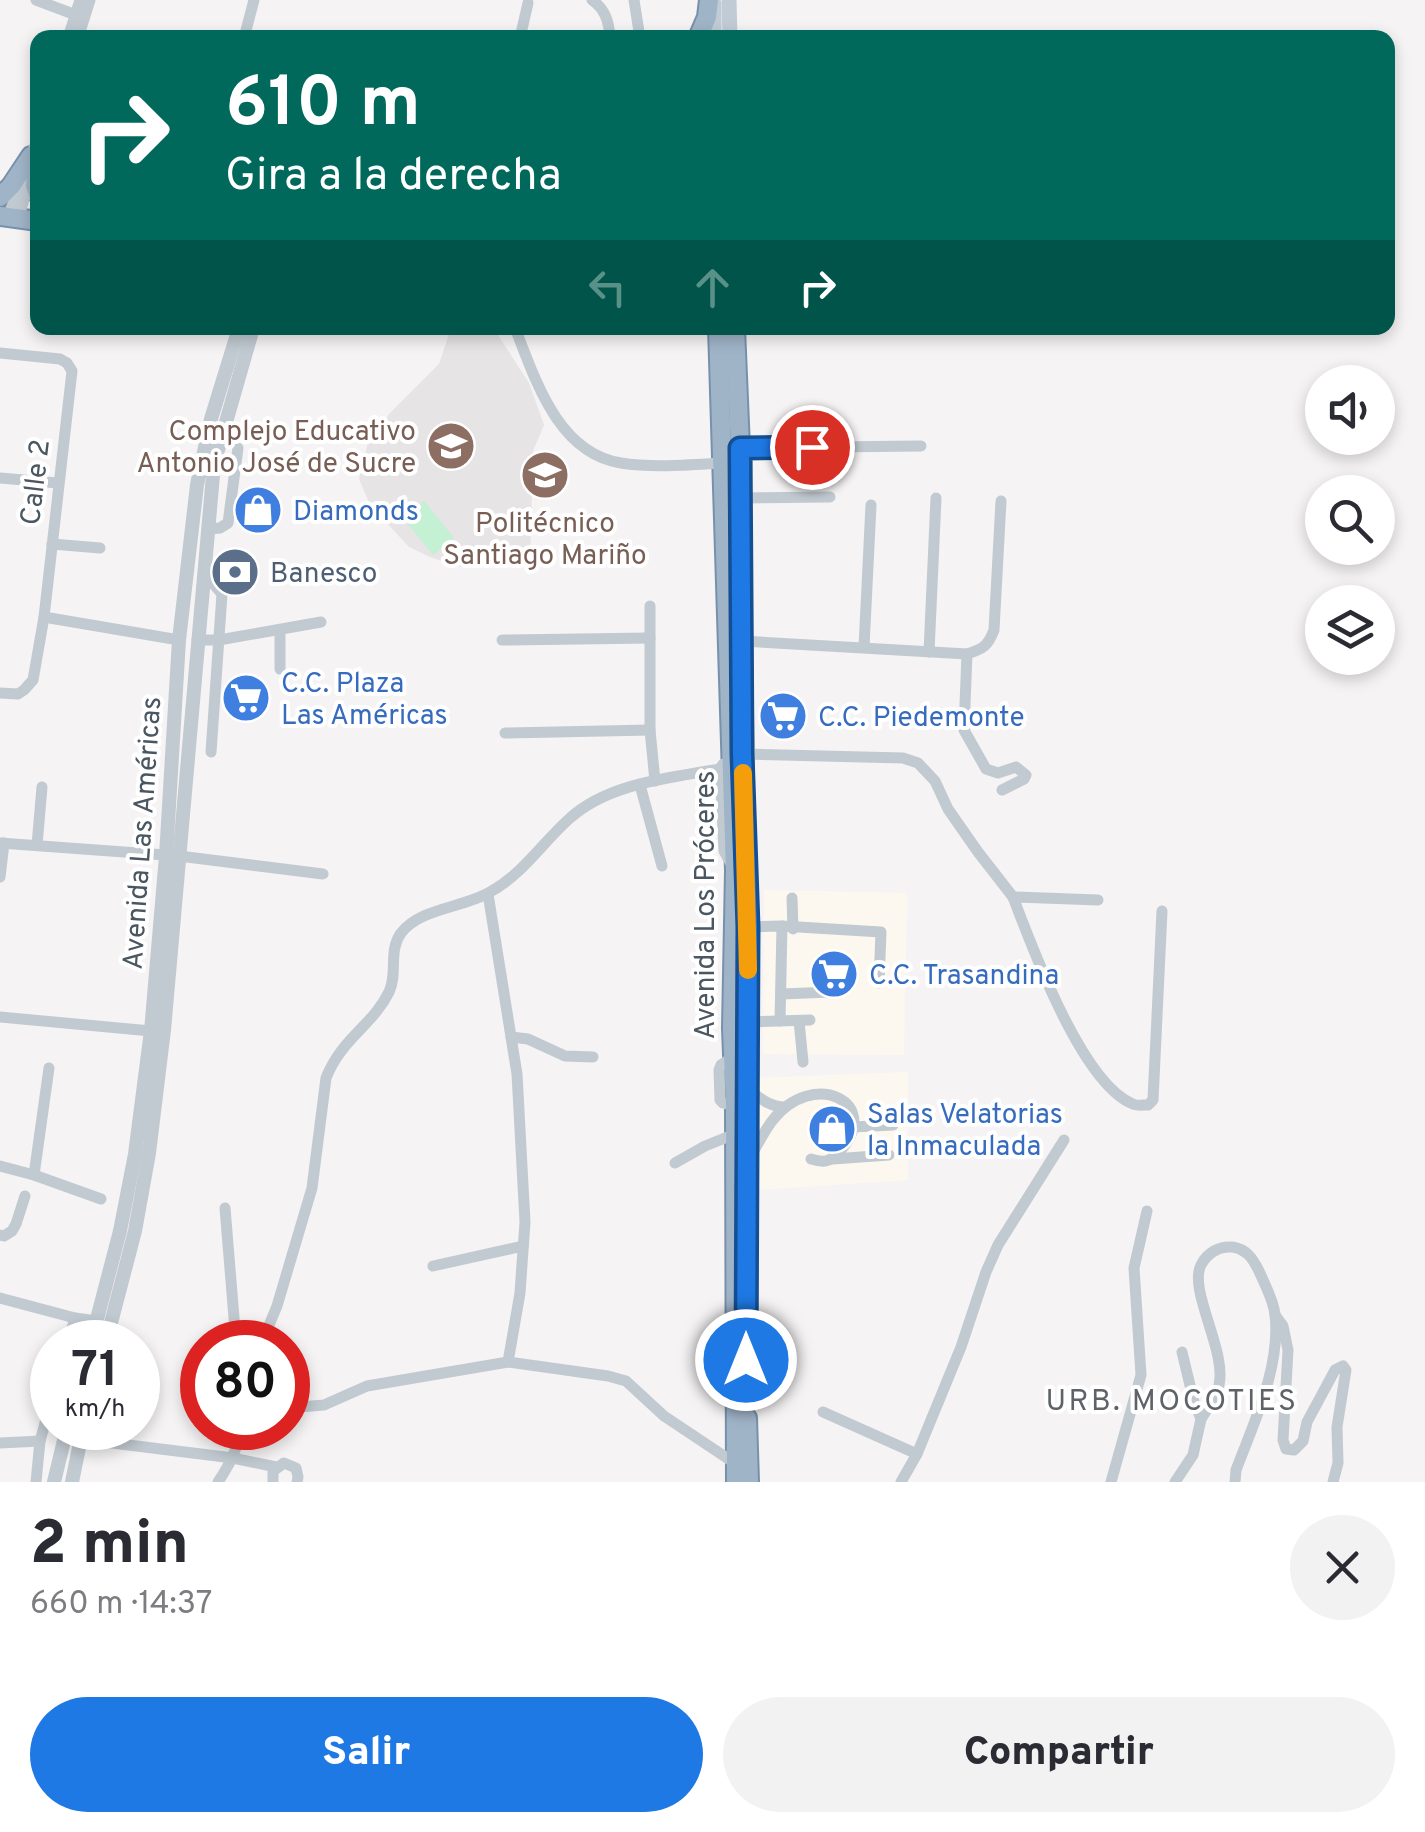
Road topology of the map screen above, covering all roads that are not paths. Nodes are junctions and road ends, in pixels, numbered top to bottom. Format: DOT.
graph roads {
  1 [pos="36,0"];
  2 [pos="80,0"];
  3 [pos="90,0"];
  4 [pos="254,0"];
  5 [pos="634,0"];
  6 [pos="712,0"];
  7 [pos="729,0"];
  8 [pos="528,3"];
  9 [pos="597,4"];
  10 [pos="80,16"];
  11 [pos="72,30"];
  12 [pos="79,30"];
  13 [pos="246,30"];
  14 [pos="522,30"];
  15 [pos="610,30"];
  16 [pos="639,30"];
  17 [pos="701,30"];
  18 [pos="714,30"];
  19 [pos="730,30"];
  20 [pos="30,165"];
  21 [pos="12,211"];
  22 [pos="238,335"];
  23 [pos="251,335"];
  24 [pos="518,335"];
  25 [pos="718,335"];
  26 [pos="735,335"];
  27 [pos="0,353"];
  28 [pos="921,446"];
  29 [pos="238,448"];
  30 [pos="740,448"];
  31 [pos="722,463"];
  32 [pos="0,478"];
  33 [pos="58,483"];
  34 [pos="740,498"];
  35 [pos="830,498"];
  36 [pos="936,498"];
  37 [pos="1001,501"];
  38 [pos="871,505"];
  39 [pos="210,528"];
  40 [pos="52,544"];
  41 [pos="100,548"];
  42 [pos="204,573"];
  43 [pos="650,606"];
  44 [pos="44,617"];
  45 [pos="322,622"];
  46 [pos="280,630"];
  47 [pos="650,638"];
  48 [pos="179,640"];
  49 [pos="198,640"];
  50 [pos="219,640"];
  51 [pos="502,640"];
  52 [pos="742,641"];
  53 [pos="864,647"];
  54 [pos="930,652"];
  55 [pos="967,654"];
  56 [pos="280,669"];
  57 [pos="0,693"];
  58 [pos="213,712"];
  59 [pos="191,716"];
  60 [pos="650,730"];
  61 [pos="505,733"];
  62 [pos="211,752"];
  63 [pos="731,759"];
  64 [pos="655,781"];
  65 [pos="640,786"];
  66 [pos="42,787"];
  67 [pos="1002,790"];
  68 [pos="2,843"];
  69 [pos="37,845"];
  70 [pos="172,856"];
  71 [pos="662,866"];
  72 [pos="323,874"];
  73 [pos="0,877"];
  74 [pos="488,894"];
  75 [pos="1013,897"];
  76 [pos="792,898"];
  77 [pos="1098,900"];
  78 [pos="1162,911"];
  79 [pos="748,927"];
  80 [pos="788,928"];
  81 [pos="879,983"];
  82 [pos="830,992"];
  83 [pos="782,994"];
  84 [pos="0,1017"];
  85 [pos="780,1021"];
  86 [pos="748,1022"];
  87 [pos="151,1031"];
  88 [pos="511,1037"];
  89 [pos="593,1057"];
  90 [pos="803,1062"];
  91 [pos="49,1068"];
  92 [pos="748,1089"];
  93 [pos="766,1103"];
  94 [pos="784,1107"];
  95 [pos="893,1125"];
  96 [pos="853,1127"];
  97 [pos="735,1134"];
  98 [pos="764,1134"];
  99 [pos="1064,1140"];
  100 [pos="889,1155"];
  101 [pos="832,1159"];
  102 [pos="811,1160"];
  103 [pos="675,1163"];
  104 [pos="747,1164"];
  105 [pos="0,1166"];
  106 [pos="34,1175"];
  107 [pos="25,1196"];
  108 [pos="101,1199"];
  109 [pos="225,1208"];
  110 [pos="1146,1211"];
  111 [pos="0,1235"];
  112 [pos="524,1246"];
  113 [pos="432,1266"];
  114 [pos="0,1298"];
  115 [pos="1275,1314"];
  116 [pos="75,1318"];
  117 [pos="97,1320"];
  118 [pos="112,1320"];
  119 [pos="234,1320"];
  120 [pos="271,1320"];
  121 [pos="1182,1352"];
  122 [pos="508,1362"];
  123 [pos="310,1406"];
  124 [pos="824,1412"];
  125 [pos="1201,1419"];
  126 [pos="30,1442"];
  127 [pos="0,1443"];
  128 [pos="160,1446"];
  129 [pos="39,1450"];
  130 [pos="62,1450"];
  131 [pos="78,1450"];
  132 [pos="236,1450"];
  133 [pos="917,1454"];
  134 [pos="233,1458"];
  135 [pos="276,1467"];
  136 [pos="736,1473"];
  137 [pos="36,1482"];
  138 [pos="54,1482"];
  139 [pos="72,1482"];
  140 [pos="218,1482"];
  141 [pos="273,1482"];
  142 [pos="297,1482"];
  143 [pos="750,1482"];
  144 [pos="900,1482"];
  145 [pos="1111,1482"];
  146 [pos="1175,1482"];
  147 [pos="1235,1482"];
  148 [pos="1333,1482"];
  1 -- 10 [label="street"];
  2 -- 10 [label="street"];
  3 -- 10 [label="street"];
  4 -- 13 [label="street"];
  5 -- 16 [label="street"];
  6 -- 17 [label="highway"];
  6 -- 18 [label="main road"];
  7 -- 19 [label="main road"];
  8 -- 14 [label="street"];
  9 -- 15 [label="street"];
  10 -- 11 [label="street"];
  10 -- 12 [label="street"];
  20 -- 21 [label="highway"];
  22 -- 48 [label="street, Avenida Las Américas"];
  23 -- 39 [label="street, Avenida Las Américas"];
  24 -- 31 [label="street"];
  25 -- 31 [label="highway, Avenida Los Próceres"];
  26 -- 30 [label="highway, Avenida Los Próceres"];
  27 -- 33 [label="street, Calle 2"];
  28 -- 30 [label="street"];
  29 -- 39 [label="street"];
  30 -- 34 [label="highway, Avenida Los Próceres"];
  31 -- 63 [label="highway, Avenida Los Próceres"];
  32 -- 33 [label="street"];
  33 -- 40 [label="street, Calle 2"];
  34 -- 35 [label="street"];
  34 -- 52 [label="highway, Avenida Los Próceres"];
  36 -- 54 [label="street"];
  37 -- 55 [label="street"];
  38 -- 53 [label="street"];
  39 -- 42 [label="street, Avenida Las Américas"];
  40 -- 41 [label="street"];
  40 -- 44 [label="street, Calle 2"];
  42 -- 49 [label="street, Avenida Las Américas"];
  42 -- 50 [label="street"];
  43 -- 47 [label="street"];
  44 -- 48 [label="street"];
  44 -- 57 [label="street, Calle 2"];
  45 -- 46 [label="street"];
  46 -- 50 [label="street"];
  46 -- 56 [label="street"];
  47 -- 51 [label="street"];
  47 -- 60 [label="street"];
  48 -- 70 [label="street, Avenida Las Américas"];
  49 -- 50 [label="street"];
  49 -- 59 [label="street, Avenida Las Américas"];
  50 -- 58 [label="street"];
  52 -- 53 [label="street"];
  52 -- 63 [label="highway, Avenida Los Próceres"];
  53 -- 54 [label="street"];
  54 -- 55 [label="street"];
  55 -- 67 [label="street"];
  58 -- 59 [label="street"];
  58 -- 62 [label="street"];
  59 -- 70 [label="street, Avenida Las Américas"];
  60 -- 61 [label="street"];
  60 -- 64 [label="street"];
  63 -- 64 [label="street"];
  63 -- 75 [label="street"];
  63 -- 79 [label="highway, Avenida Los Próceres"];
  63 -- 97 [label="highway, Avenida Los Próceres"];
  64 -- 65 [label="street"];
  65 -- 71 [label="street"];
  65 -- 74 [label="street"];
  66 -- 69 [label="street"];
  68 -- 69 [label="street"];
  68 -- 73 [label="street"];
  69 -- 70 [label="street"];
  70 -- 72 [label="street"];
  70 -- 87 [label="street, Avenida Las Américas"];
  70 -- 118 [label="street, Avenida Las Américas"];
  74 -- 88 [label="street"];
  74 -- 120 [label="street"];
  75 -- 77 [label="street"];
  75 -- 78 [label="street"];
  76 -- 80 [label="street"];
  79 -- 80 [label="street"];
  79 -- 86 [label="highway, Avenida Los Próceres"];
  80 -- 81 [label="street"];
  80 -- 83 [label="street"];
  82 -- 83 [label="street"];
  83 -- 85 [label="street"];
  84 -- 87 [label="street"];
  85 -- 86 [label="street"];
  85 -- 90 [label="street"];
  86 -- 92 [label="highway, Avenida Los Próceres"];
  87 -- 117 [label="street, Avenida Las Américas"];
  88 -- 89 [label="street"];
  88 -- 112 [label="street"];
  91 -- 106 [label="street"];
  92 -- 93 [label="street"];
  92 -- 104 [label="highway, Avenida Los Próceres"];
  93 -- 94 [label="street"];
  93 -- 98 [label="street"];
  94 -- 96 [label="street"];
  94 -- 98 [label="street"];
  95 -- 96 [label="street"];
  96 -- 101 [label="street"];
  97 -- 103 [label="street"];
  97 -- 136 [label="highway, Avenida Los Próceres"];
  98 -- 104 [label="street"];
  99 -- 133 [label="street"];
  100 -- 101 [label="street"];
  101 -- 102 [label="street"];
  104 -- 143 [label="highway, Avenida Los Próceres"];
  105 -- 106 [label="street"];
  106 -- 108 [label="street"];
  107 -- 111 [label="street"];
  109 -- 119 [label="street"];
  110 -- 145 [label="street"];
  112 -- 113 [label="street"];
  112 -- 122 [label="street"];
  114 -- 116 [label="street"];
  115 -- 125 [label="street"];
  115 -- 147 [label="street"];
  115 -- 148 [label="street"];
  116 -- 117 [label="street"];
  121 -- 125 [label="street"];
  122 -- 123 [label="street"];
  122 -- 136 [label="street"];
  124 -- 133 [label="street"];
  125 -- 146 [label="street"];
  126 -- 127 [label="street"];
  128 -- 134 [label="street"];
  129 -- 137 [label="street"];
  130 -- 138 [label="street"];
  131 -- 139 [label="street"];
  132 -- 134 [label="street"];
  133 -- 144 [label="street"];
  134 -- 135 [label="street"];
  134 -- 140 [label="street"];
  135 -- 141 [label="street"];
  135 -- 142 [label="street"];
}
